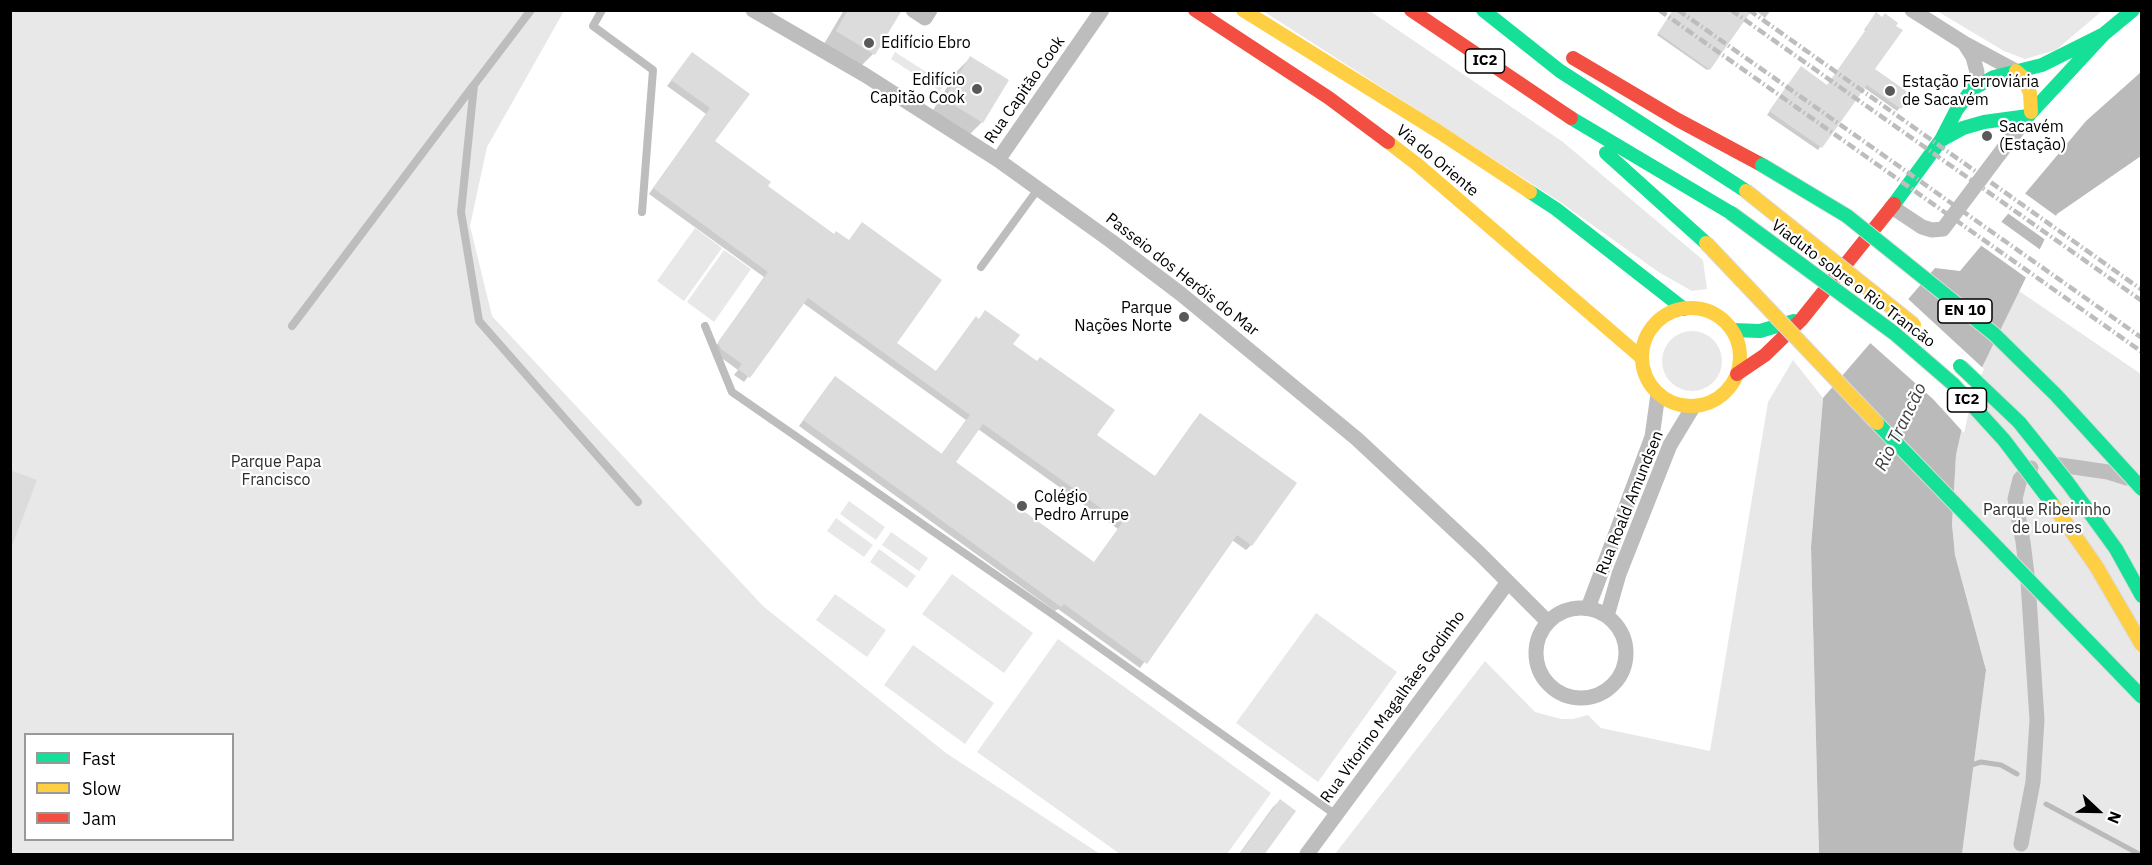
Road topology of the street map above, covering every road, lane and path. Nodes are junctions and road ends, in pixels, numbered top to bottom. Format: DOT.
graph roads {
  1 [pos="531,10"];
  2 [pos="602,10"];
  3 [pos="753,10"];
  4 [pos="913,10"];
  5 [pos="930,10"];
  6 [pos="1102,10"];
  7 [pos="1195,10"];
  8 [pos="1243,10"];
  9 [pos="1411,10"];
  10 [pos="1485,10"];
  11 [pos="1912,10"];
  12 [pos="2133,10"];
  13 [pos="2104,34"];
  14 [pos="1546,43"];
  15 [pos="1964,43"];
  16 [pos="1566,54"];
  17 [pos="2016,71"];
  18 [pos="474,85"];
  19 [pos="1972,90"];
  20 [pos="1560,111"];
  21 [pos="2030,114"];
  22 [pos="1941,140"];
  23 [pos="998,160"];
  24 [pos="1038,189"];
  25 [pos="1892,207"];
  26 [pos="642,212"];
  27 [pos="981,267"];
  28 [pos="1684,309"];
  29 [pos="1801,320"];
  30 [pos="292,326"];
  31 [pos="705,326"];
  32 [pos="1732,330"];
  33 [pos="1923,333"];
  34 [pos="1947,354"];
  35 [pos="1642,358"];
  36 [pos="1737,374"];
  37 [pos="1658,394"];
  38 [pos="1693,406"];
  39 [pos="2142,483"];
  40 [pos="2142,489"];
  41 [pos="638,502"];
  42 [pos="1508,582"];
  43 [pos="2142,596"];
  44 [pos="1588,608"];
  45 [pos="1607,616"];
  46 [pos="1548,622"];
  47 [pos="2142,645"];
  48 [pos="2142,697"];
  49 [pos="1336,815"];
  50 [pos="2021,844"];
  51 [pos="1307,855"];
  1 -- 18 [label="lane"];
  2 -- 26 [label="lane"];
  3 -- 23 [label="street, Passeio dos Heróis do Mar"];
  4 -- 5 [label="street"];
  6 -- 23 [label="street, Rua Capitão Cook"];
  7 -- 35 [label="main road, Via do Oriente"];
  8 -- 28 [label="main road, Via do Oriente"];
  9 -- 20 [label="main road, IC2"];
  10 -- 14 [label="main road"];
  10 -- 33 [label="main road, Viaduto sobre o Rio Trancão / IC2, bridge"];
  11 -- 15 [label="street"];
  12 -- 13 [label="main road"];
  13 -- 17 [label="main road"];
  13 -- 21 [label="main road"];
  15 -- 17 [label="street"];
  15 -- 19 [label="street"];
  16 -- 40 [label="main road, EN 10, bridge"];
  17 -- 19 [label="main road"];
  17 -- 21 [label="main road"];
  18 -- 30 [label="lane"];
  18 -- 41 [label="lane"];
  19 -- 22 [label="main road"];
  20 -- 47 [label="main road, Viaduto sobre o Rio Trancão / IC2, bridge"];
  20 -- 48 [label="main road, bridge"];
  21 -- 22 [label="main road"];
  21 -- 25 [label="street"];
  22 -- 25 [label="main road"];
  23 -- 24 [label="street, Passeio dos Heróis do Mar"];
  24 -- 27 [label="lane"];
  24 -- 42 [label="street, Passeio dos Heróis do Mar"];
  25 -- 29 [label="main road"];
  28 -- 32 [label="main road"];
  28 -- 35 [label="main road"];
  29 -- 32 [label="main road"];
  29 -- 36 [label="main road"];
  31 -- 49 [label="lane"];
  32 -- 36 [label="main road"];
  34 -- 43 [label="main road, Viaduto sobre o Rio Trancão / IC2, bridge"];
  35 -- 37 [label="main road"];
  36 -- 38 [label="main road"];
  37 -- 38 [label="main road"];
  37 -- 44 [label="street, Rua Roald Amundsen"];
  38 -- 45 [label="street, Rua Roald Amundsen"];
  39 -- 50 [label="street"];
  42 -- 46 [label="street, Passeio dos Heróis do Mar"];
  42 -- 49 [label="street, Rua Vitorino Magalhães Godinho"];
  44 -- 45 [label="street"];
  44 -- 46 [label="street"];
  45 -- 46 [label="street"];
  49 -- 51 [label="street, Rua Vitorino Magalhães Godinho"];
}
